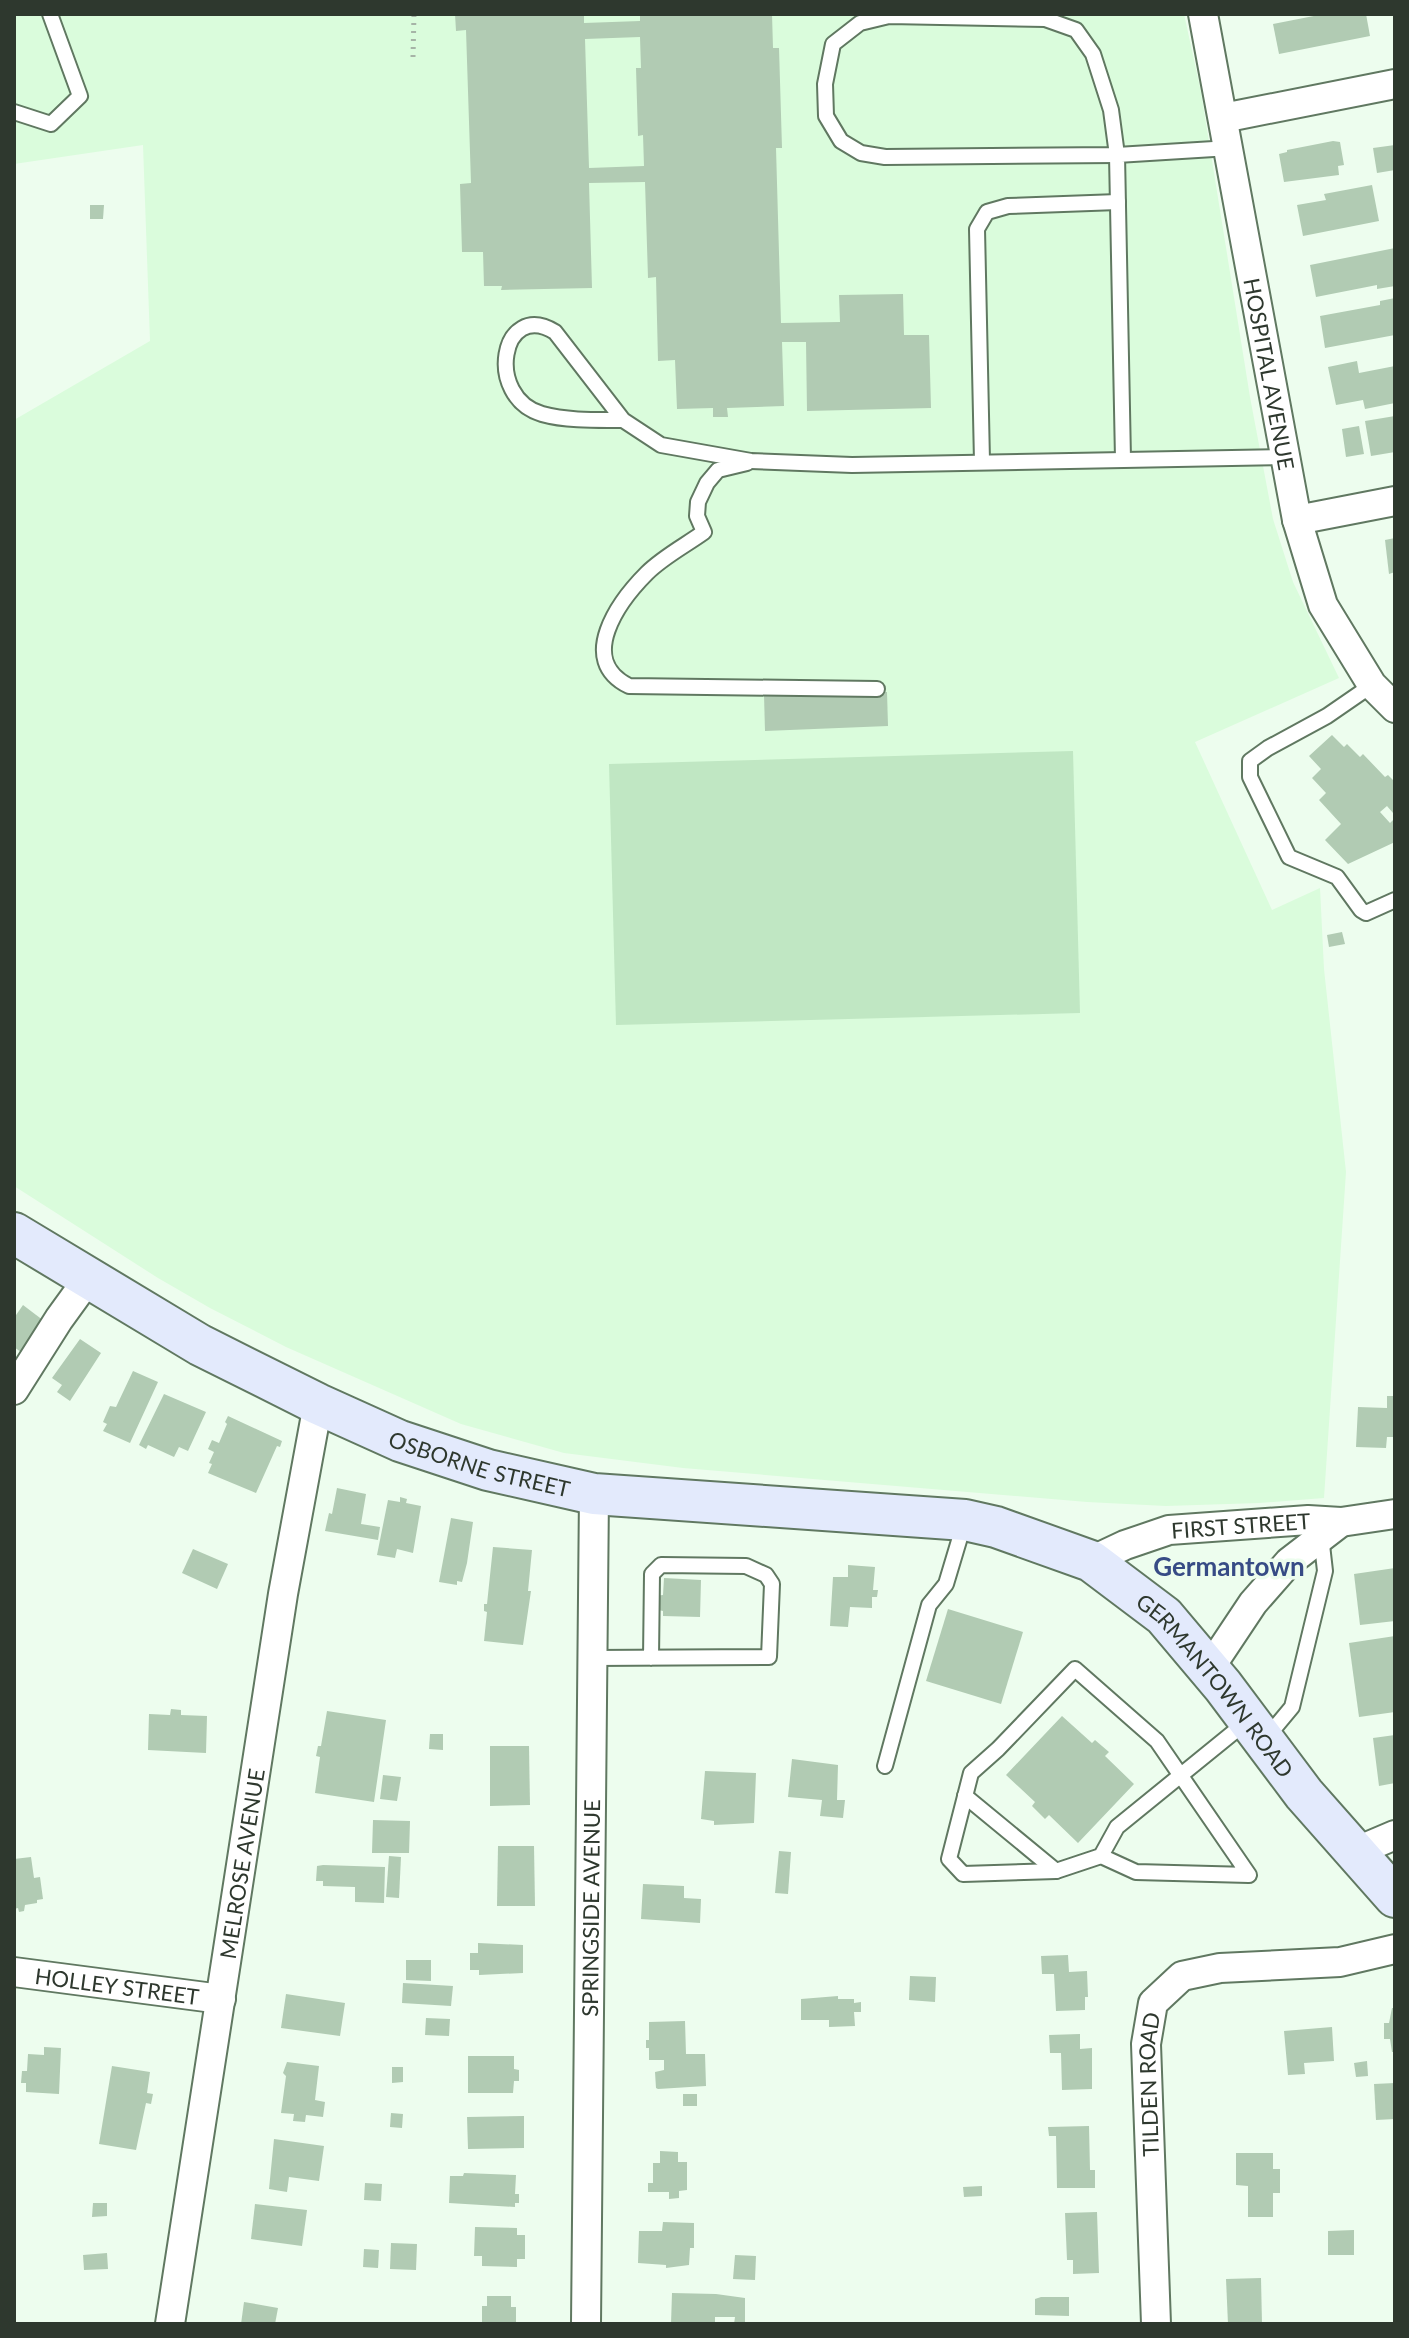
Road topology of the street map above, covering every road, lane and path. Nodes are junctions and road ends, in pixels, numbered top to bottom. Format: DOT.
graph roads {
  1 [pos="50,14"];
  2 [pos="414,14"];
  3 [pos="1203,14"];
  4 [pos="413,57"];
  5 [pos="1395,84"];
  6 [pos="14,112"];
  7 [pos="1223,118"];
  8 [pos="1230,148"];
  9 [pos="1117,155"];
  10 [pos="1118,202"];
  11 [pos="623,420"];
  12 [pos="1285,457"];
  13 [pos="1123,459"];
  14 [pos="751,461"];
  15 [pos="982,461"];
  16 [pos="1395,501"];
  17 [pos="1297,520"];
  18 [pos="1372,685"];
  19 [pos="877,689"];
  20 [pos="1395,708"];
  21 [pos="1395,900"];
  22 [pos="14,1233"];
  23 [pos="88,1279"];
  24 [pos="14,1390"];
  25 [pos="318,1404"];
  26 [pos="594,1494"];
  27 [pos="1395,1514"];
  28 [pos="981,1524"];
  29 [pos="1331,1529"];
  30 [pos="1091,1561"];
  31 [pos="593,1658"];
  32 [pos="651,1658"];
  33 [pos="1209,1669"];
  34 [pos="1256,1730"];
  35 [pos="885,1766"];
  36 [pos="1182,1775"];
  37 [pos="965,1796"];
  38 [pos="1395,1835"];
  39 [pos="1355,1852"];
  40 [pos="1101,1856"];
  41 [pos="1056,1871"];
  42 [pos="1395,1897"];
  43 [pos="1395,1949"];
  44 [pos="14,1972"];
  45 [pos="221,1999"];
  46 [pos="170,2324"];
  47 [pos="586,2324"];
  48 [pos="1156,2324"];
  1 -- 6 [label="lane"];
  2 -- 4 [label="path"];
  3 -- 7 [label="street, HOSPITAL AVENUE"];
  5 -- 7 [label="street"];
  7 -- 8 [label="street, HOSPITAL AVENUE"];
  8 -- 9 [label="lane"];
  8 -- 12 [label="street, HOSPITAL AVENUE"];
  9 -- 9 [label="lane"];
  9 -- 10 [label="lane"];
  10 -- 13 [label="lane"];
  10 -- 15 [label="lane"];
  11 -- 11 [label="lane"];
  11 -- 14 [label="lane"];
  12 -- 13 [label="lane"];
  12 -- 17 [label="street, HOSPITAL AVENUE"];
  13 -- 15 [label="lane"];
  14 -- 15 [label="lane"];
  14 -- 19 [label="lane"];
  16 -- 17 [label="street"];
  17 -- 18 [label="street, HOSPITAL AVENUE"];
  18 -- 20 [label="street, HOSPITAL AVENUE"];
  18 -- 21 [label="lane"];
  22 -- 23 [label="main road, OSBORNE STREET"];
  23 -- 24 [label="street"];
  23 -- 25 [label="main road, OSBORNE STREET"];
  25 -- 26 [label="main road, OSBORNE STREET"];
  25 -- 45 [label="street, MELROSE AVENUE"];
  26 -- 28 [label="main road, OSBORNE STREET"];
  26 -- 31 [label="street, SPRINGSIDE AVENUE"];
  27 -- 29 [label="street, FIRST STREET"];
  28 -- 30 [label="main road, GERMANTOWN ROAD"];
  28 -- 35 [label="lane"];
  29 -- 30 [label="street, FIRST STREET"];
  29 -- 33 [label="street"];
  29 -- 34 [label="lane"];
  30 -- 33 [label="main road, GERMANTOWN ROAD"];
  31 -- 32 [label="lane"];
  31 -- 47 [label="street, SPRINGSIDE AVENUE"];
  32 -- 32 [label="lane"];
  33 -- 34 [label="main road, GERMANTOWN ROAD"];
  34 -- 36 [label="lane"];
  34 -- 39 [label="main road, GERMANTOWN ROAD"];
  36 -- 37 [label="lane"];
  36 -- 40 [label="lane"];
  36 -- 40 [label="lane"];
  37 -- 41 [label="lane"];
  37 -- 41 [label="lane"];
  38 -- 39 [label="street"];
  39 -- 42 [label="main road, GERMANTOWN ROAD"];
  40 -- 41 [label="lane"];
  43 -- 48 [label="street, TILDEN ROAD"];
  44 -- 45 [label="street, HOLLEY STREET"];
  45 -- 46 [label="street, MELROSE AVENUE"];
}
